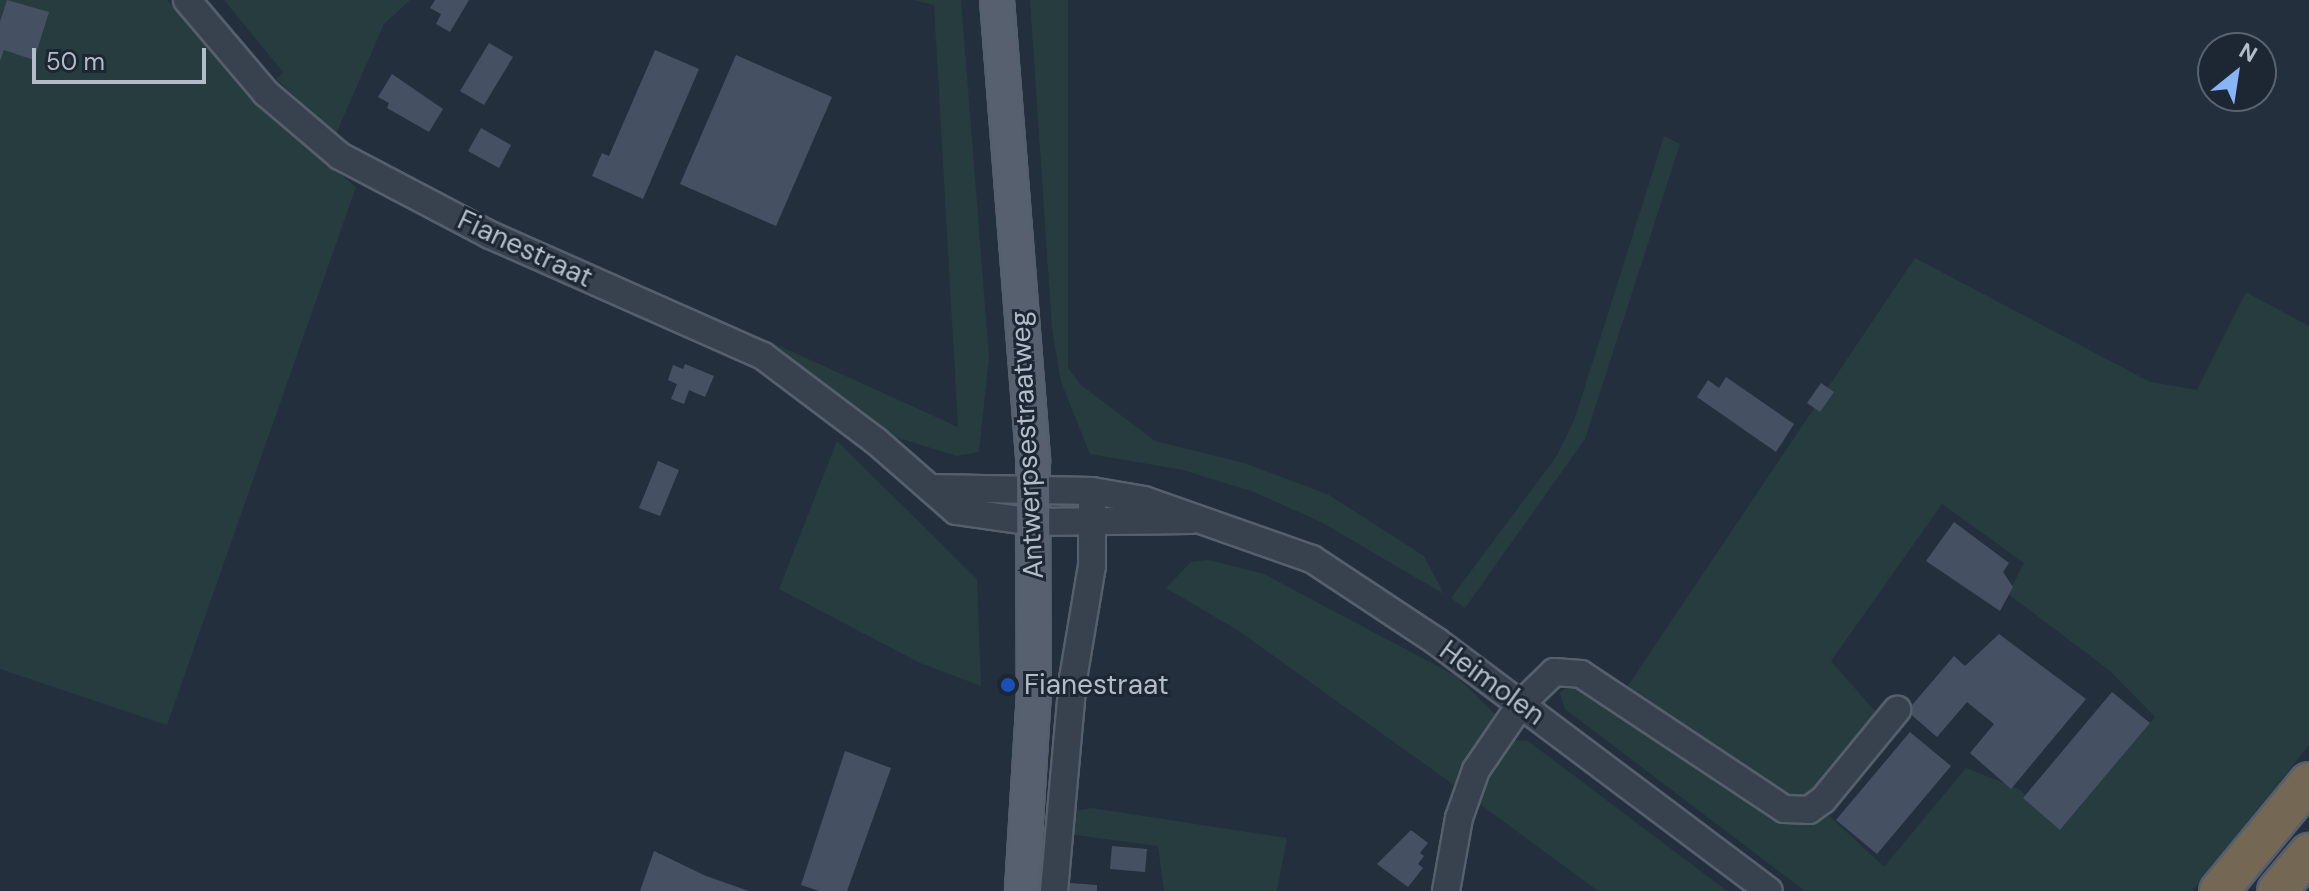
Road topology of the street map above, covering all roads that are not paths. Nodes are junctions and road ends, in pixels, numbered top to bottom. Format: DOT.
graph roads {
  1 [pos="187,0"];
  2 [pos="997,0"];
  3 [pos="930,488"];
  4 [pos="1033,489"];
  5 [pos="1092,491"];
  6 [pos="1190,520"];
  7 [pos="1033,522"];
  8 [pos="1093,522"];
  9 [pos="1521,704"];
  10 [pos="1897,710"];
  11 [pos="2309,782"];
  12 [pos="2309,853"];
  13 [pos="1022,891"];
  14 [pos="1054,891"];
  15 [pos="1446,891"];
  16 [pos="1769,891"];
  17 [pos="2219,891"];
  18 [pos="2277,891"];
  1 -- 3 [label="street, Fianestraat"];
  2 -- 4 [label="main road, Antwerpsestraatweg"];
  3 -- 4 [label="street"];
  3 -- 7 [label="street, Fianestraat"];
  4 -- 5 [label="street, Heimolen"];
  4 -- 7 [label="main road, Antwerpsestraatweg"];
  5 -- 6 [label="street, Heimolen"];
  5 -- 8 [label="street, Antwerpsestraatweg"];
  6 -- 8 [label="street, Heimolen"];
  6 -- 9 [label="street, Heimolen"];
  7 -- 8 [label="street, Heimolen"];
  7 -- 13 [label="main road, Antwerpsestraatweg"];
  8 -- 14 [label="street, Antwerpsestraatweg"];
  9 -- 10 [label="street"];
  9 -- 15 [label="street"];
  9 -- 16 [label="street, Heimolen"];
  11 -- 17 [label="highway"];
  12 -- 18 [label="highway"];
}
